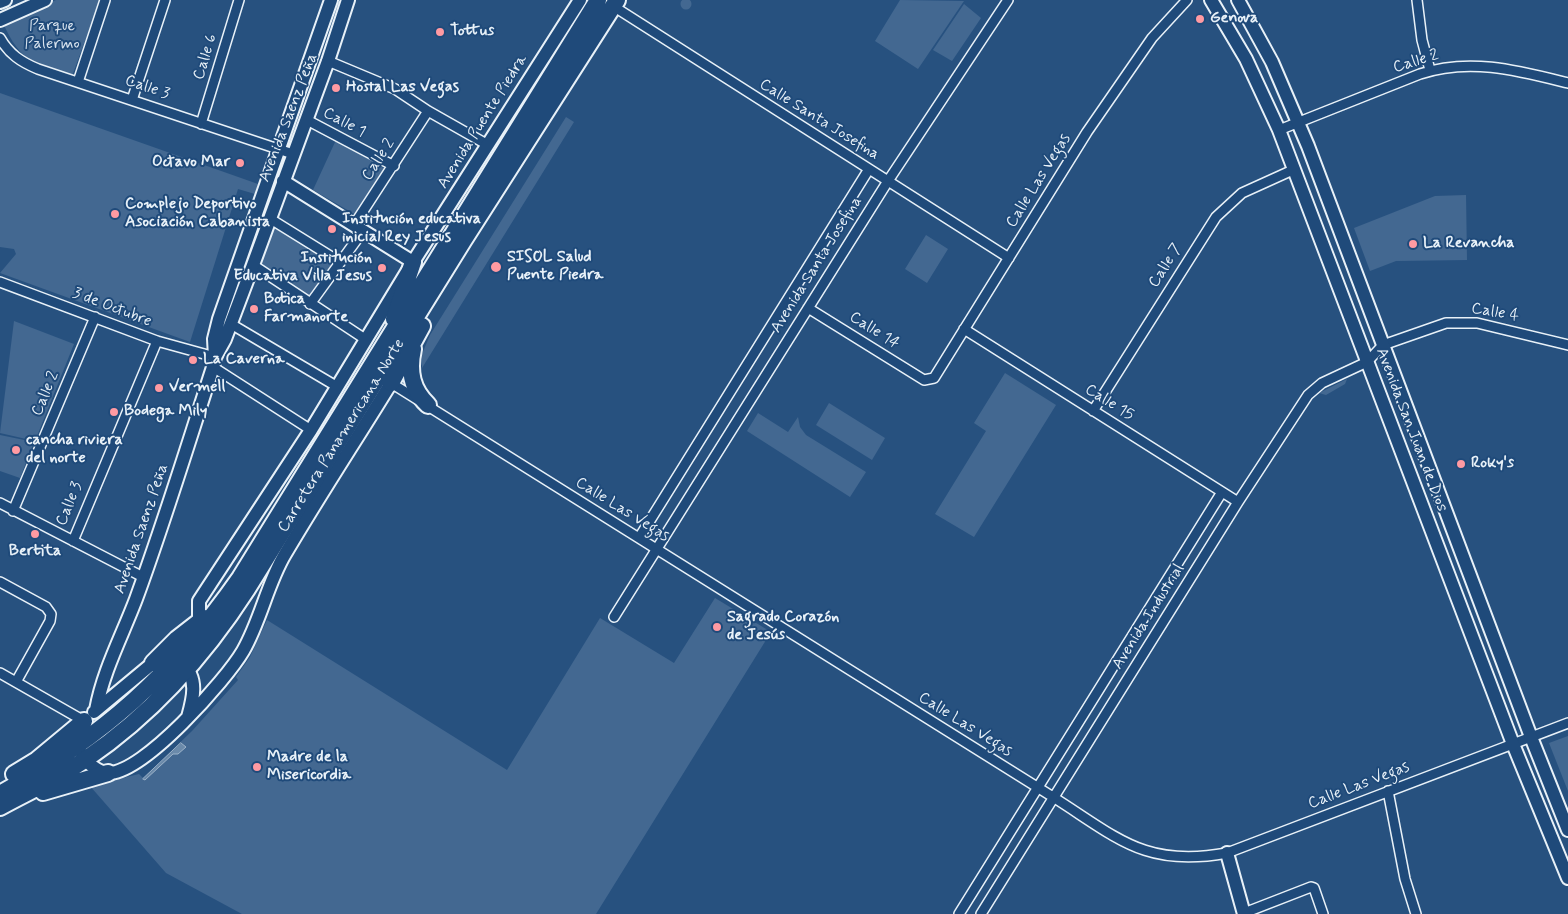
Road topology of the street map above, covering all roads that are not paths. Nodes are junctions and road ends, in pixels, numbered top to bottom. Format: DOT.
graph roads {
  1 [pos="5,0"];
  2 [pos="45,0"];
  3 [pos="105,0"];
  4 [pos="165,0"];
  5 [pos="239,0"];
  6 [pos="331,0"];
  7 [pos="348,0"];
  8 [pos="580,0"];
  9 [pos="1008,0"];
  10 [pos="1187,0"];
  11 [pos="1211,0"];
  12 [pos="1238,0"];
  13 [pos="1417,0"];
  14 [pos="0,2"];
  15 [pos="609,2"];
  16 [pos="0,20"];
  17 [pos="325,20"];
  18 [pos="340,26"];
  19 [pos="0,38"];
  20 [pos="328,60"];
  21 [pos="1430,70"];
  22 [pos="78,82"];
  23 [pos="1568,83"];
  24 [pos="132,100"];
  25 [pos="428,111"];
  26 [pos="307,120"];
  27 [pos="1298,122"];
  28 [pos="201,124"];
  29 [pos="1279,130"];
  30 [pos="488,145"];
  31 [pos="1308,146"];
  32 [pos="277,149"];
  33 [pos="293,154"];
  34 [pos="1289,154"];
  35 [pos="394,166"];
  36 [pos="869,169"];
  37 [pos="1295,169"];
  38 [pos="283,181"];
  39 [pos="888,181"];
  40 [pos="270,218"];
  41 [pos="359,228"];
  42 [pos="463,241"];
  43 [pos="1009,258"];
  44 [pos="340,262"];
  45 [pos="413,262"];
  46 [pos="253,265"];
  47 [pos="0,282"];
  48 [pos="310,304"];
  49 [pos="808,308"];
  50 [pos="95,316"];
  51 [pos="231,324"];
  52 [pos="964,329"];
  53 [pos="390,336"];
  54 [pos="416,338"];
  55 [pos="366,339"];
  56 [pos="157,340"];
  57 [pos="1383,345"];
  58 [pos="1568,345"];
  59 [pos="214,362"];
  60 [pos="1367,362"];
  61 [pos="924,380"];
  62 [pos="391,383"];
  63 [pos="336,386"];
  64 [pos="428,405"];
  65 [pos="1093,410"];
  66 [pos="311,430"];
  67 [pos="1222,492"];
  68 [pos="1238,502"];
  69 [pos="0,503"];
  70 [pos="14,511"];
  71 [pos="639,538"];
  72 [pos="73,541"];
  73 [pos="656,549"];
  74 [pos="143,577"];
  75 [pos="0,582"];
  76 [pos="223,604"];
  77 [pos="614,617"];
  78 [pos="199,622"];
  79 [pos="153,663"];
  80 [pos="182,665"];
  81 [pos="0,673"];
  82 [pos="16,682"];
  83 [pos="95,708"];
  84 [pos="188,717"];
  85 [pos="1568,723"];
  86 [pos="1531,737"];
  87 [pos="1513,744"];
  88 [pos="82,752"];
  89 [pos="108,773"];
  90 [pos="0,782"];
  91 [pos="1038,788"];
  92 [pos="1388,791"];
  93 [pos="1053,797"];
  94 [pos="1,802"];
  95 [pos="1568,830"];
  96 [pos="1227,853"];
  97 [pos="1568,878"];
  98 [pos="1244,913"];
  99 [pos="959,914"];
  100 [pos="981,914"];
  101 [pos="1322,914"];
  102 [pos="1416,914"];
  1 -- 14 [label="main road"];
  2 -- 16 [label="main road"];
  3 -- 22 [label="street"];
  4 -- 24 [label="street"];
  5 -- 28 [label="street, Calle 6"];
  6 -- 17 [label="main road, Avenida Saenz Peña"];
  7 -- 18 [label="main road, Avenida Saenz Peña"];
  8 -- 30 [label="main road, Avenida Puente Piedra"];
  9 -- 39 [label="street, Avenida Santa Josefina"];
  10 -- 43 [label="street, Calle Las Vegas"];
  11 -- 29 [label="main road, Avenida San Juan de Dios"];
  12 -- 27 [label="main road, Avenida San Juan de Dios"];
  13 -- 21 [label="street"];
  15 -- 36 [label="street, Calle Santa Josefina"];
  15 -- 42 [label="highway, Carretera Panamericana Norte"];
  15 -- 53 [label="highway, Carretera Panamericana Norte"];
  17 -- 18 [label="main road"];
  17 -- 32 [label="main road, Avenida Saenz Peña"];
  18 -- 20 [label="main road, Avenida Saenz Peña"];
  19 -- 22 [label="street, Calle 3"];
  20 -- 25 [label="street"];
  20 -- 26 [label="main road, Avenida Saenz Peña"];
  21 -- 23 [label="street, Calle 2"];
  21 -- 27 [label="street, Calle 2"];
  22 -- 24 [label="street, Calle 3"];
  24 -- 28 [label="street, Calle 3"];
  25 -- 30 [label="street"];
  25 -- 35 [label="street, Calle 2"];
  26 -- 33 [label="main road, Avenida Saenz Peña"];
  26 -- 35 [label="street, Calle 1"];
  27 -- 29 [label="street, Calle 2"];
  27 -- 31 [label="main road, Avenida San Juan de Dios"];
  28 -- 32 [label="street, Calle 3"];
  29 -- 34 [label="main road, Avenida San Juan de Dios"];
  30 -- 45 [label="main road, Avenida Puente Piedra"];
  31 -- 34 [label="main road"];
  31 -- 57 [label="main road, Avenida San Juan de Dios"];
  32 -- 33 [label="street, Calle 3"];
  32 -- 59 [label="main road, Avenida Saenz Peña"];
  33 -- 38 [label="main road, Avenida Saenz Peña"];
  34 -- 37 [label="main road, Avenida San Juan de Dios"];
  35 -- 41 [label="street, Calle 2"];
  36 -- 39 [label="street, Calle Santa Josefina"];
  36 -- 71 [label="street, Avenida Santa Josefina"];
  37 -- 60 [label="main road, Avenida San Juan de Dios"];
  37 -- 65 [label="street, Calle 7"];
  38 -- 40 [label="main road, Avenida Saenz Peña"];
  38 -- 41 [label="main road"];
  39 -- 43 [label="street, Calle Santa Josefina"];
  39 -- 49 [label="street, Avenida Santa Josefina"];
  40 -- 44 [label="street"];
  40 -- 46 [label="main road, Avenida Saenz Peña"];
  41 -- 44 [label="street, Calle 2"];
  41 -- 45 [label="main road"];
  42 -- 54 [label="highway"];
  42 -- 80 [label="highway, Carretera Panamericana Norte"];
  43 -- 52 [label="street, Calle Las Vegas"];
  44 -- 48 [label="street, Calle 2"];
  45 -- 53 [label="highway"];
  45 -- 55 [label="main road, Avenida Puente Piedra"];
  46 -- 48 [label="street"];
  46 -- 51 [label="main road, Avenida Saenz Peña"];
  47 -- 50 [label="street, 3 de Octubre"];
  48 -- 55 [label="street"];
  49 -- 61 [label="street, Calle 14"];
  49 -- 73 [label="street, Avenida Santa Josefina"];
  50 -- 56 [label="street, 3 de Octubre"];
  50 -- 70 [label="street, Calle 2"];
  51 -- 59 [label="main road, Avenida Saenz Peña"];
  51 -- 63 [label="street"];
  52 -- 61 [label="street, Calle Las Vegas"];
  52 -- 65 [label="street, Calle 15"];
  53 -- 76 [label="highway, Carretera Panamericana Norte"];
  54 -- 62 [label="highway"];
  54 -- 64 [label="highway"];
  55 -- 63 [label="main road, Avenida Puente Piedra"];
  56 -- 59 [label="street, 3 de Octubre"];
  56 -- 72 [label="street, Calle 3"];
  57 -- 58 [label="street, Calle 4"];
  57 -- 60 [label="street, Calle 4"];
  57 -- 86 [label="main road, Avenida San Juan de Dios"];
  59 -- 66 [label="street, 3 de Octubre"];
  59 -- 74 [label="main road, Avenida Saenz Peña"];
  60 -- 68 [label="street, Avenida Industrial"];
  60 -- 87 [label="main road, Avenida San Juan de Dios"];
  62 -- 64 [label="street, Calle Las Vegas"];
  62 -- 84 [label="main road"];
  63 -- 66 [label="main road, Avenida Puente Piedra"];
  64 -- 71 [label="street, Calle Las Vegas"];
  65 -- 67 [label="street, Calle 15"];
  66 -- 78 [label="main road, Avenida Puente Piedra"];
  67 -- 68 [label="street, Calle 15"];
  67 -- 91 [label="street"];
  68 -- 93 [label="street, Avenida Industrial"];
  69 -- 70 [label="street"];
  70 -- 72 [label="street"];
  71 -- 73 [label="street, Calle Las Vegas"];
  72 -- 74 [label="street"];
  73 -- 77 [label="street, Avenida Santa Josefina"];
  73 -- 91 [label="street, Calle Las Vegas"];
  74 -- 83 [label="main road, Avenida Saenz Peña"];
  75 -- 82 [label="street"];
  76 -- 78 [label="highway"];
  76 -- 80 [label="highway, Carretera Panamericana Norte"];
  78 -- 79 [label="highway"];
  79 -- 80 [label="main road"];
  79 -- 83 [label="main road"];
  80 -- 84 [label="main road"];
  80 -- 88 [label="highway, Carretera Panamericana Norte"];
  81 -- 82 [label="street"];
  82 -- 83 [label="street"];
  83 -- 88 [label="main road, Avenida Saenz Peña"];
  83 -- 90 [label="highway"];
  84 -- 89 [label="main road"];
  85 -- 86 [label="street, Calle Las Vegas"];
  86 -- 87 [label="street, Calle Las Vegas"];
  86 -- 95 [label="main road, Avenida San Juan de Dios"];
  87 -- 92 [label="street, Calle Las Vegas"];
  87 -- 97 [label="main road, Avenida San Juan de Dios"];
  88 -- 89 [label="main road"];
  88 -- 94 [label="highway, Carretera Panamericana Norte"];
  89 -- 94 [label="highway"];
  91 -- 93 [label="street, Calle Las Vegas"];
  91 -- 99 [label="street"];
  92 -- 96 [label="street, Calle Las Vegas"];
  92 -- 102 [label="street"];
  93 -- 96 [label="street, Calle Las Vegas"];
  93 -- 100 [label="street, Avenida Industrial"];
  96 -- 98 [label="main road"];
  98 -- 101 [label="street"];
}
